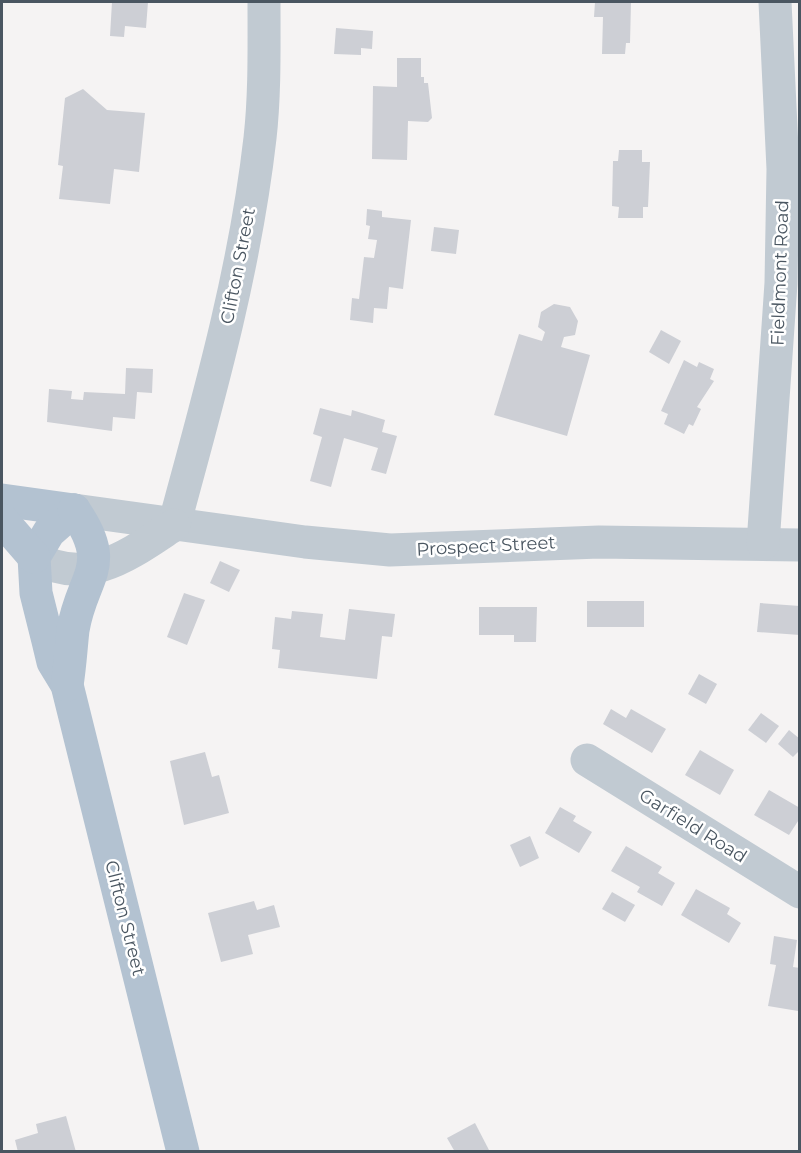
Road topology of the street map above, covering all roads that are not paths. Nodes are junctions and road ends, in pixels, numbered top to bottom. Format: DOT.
graph roads {
  1 [pos="264,2"];
  2 [pos="775,2"];
  3 [pos="2,500"];
  4 [pos="74,510"];
  5 [pos="2,520"];
  6 [pos="174,525"];
  7 [pos="763,544"];
  8 [pos="800,545"];
  9 [pos="34,557"];
  10 [pos="95,568"];
  11 [pos="67,685"];
  12 [pos="587,760"];
  13 [pos="800,892"];
  14 [pos="183,1152"];
  1 -- 6 [label="street, Clifton Street"];
  2 -- 7 [label="street, Fieldmont Road"];
  3 -- 4 [label="main road, Prospect Street"];
  4 -- 6 [label="street, Prospect Street"];
  4 -- 9 [label="main road"];
  4 -- 10 [label="main road, Clifton Street"];
  5 -- 9 [label="main road"];
  6 -- 7 [label="street, Prospect Street"];
  6 -- 10 [label="street"];
  7 -- 8 [label="street, Prospect Street"];
  9 -- 10 [label="street"];
  9 -- 11 [label="main road, Clifton Street"];
  10 -- 11 [label="main road, Clifton Street"];
  11 -- 14 [label="main road, Clifton Street"];
  12 -- 13 [label="street, Garfield Road"];
}
